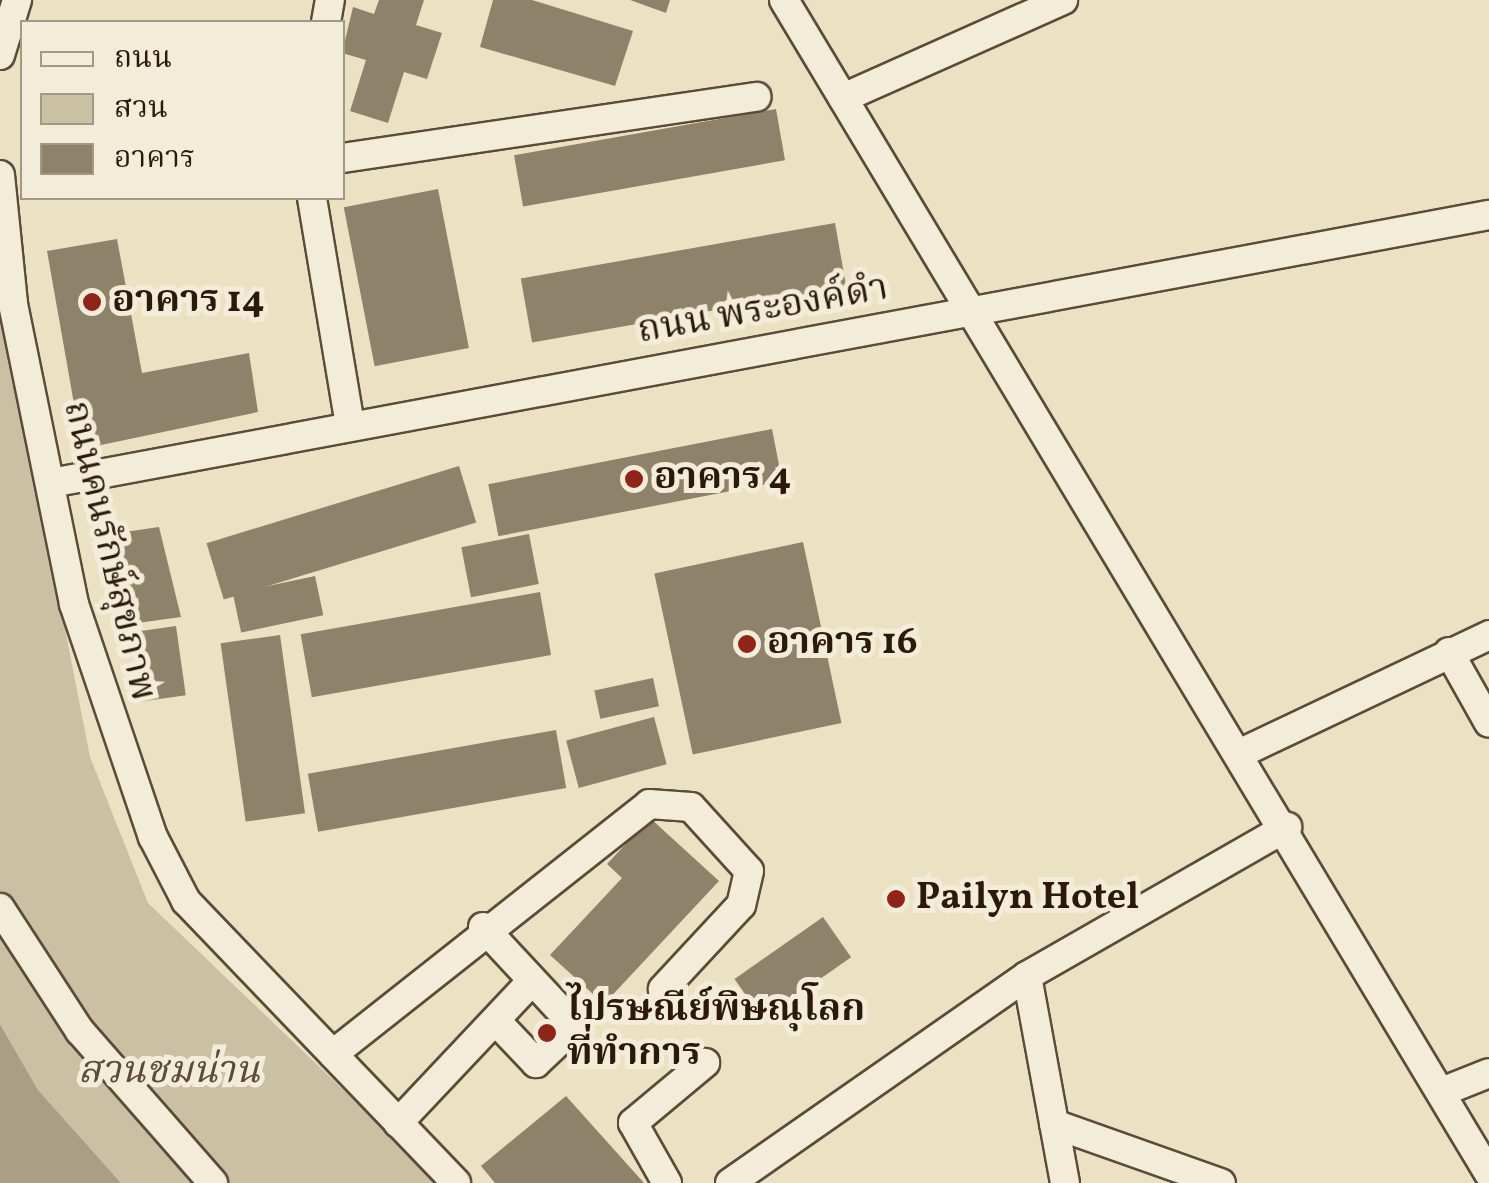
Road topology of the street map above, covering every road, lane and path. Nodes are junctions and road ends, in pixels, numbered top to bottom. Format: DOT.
graph roads {
  1 [pos="17,0"];
  2 [pos="784,0"];
  3 [pos="1063,0"];
  4 [pos="0,56"];
  5 [pos="756,97"];
  6 [pos="843,98"];
  7 [pos="345,158"];
  8 [pos="0,174"];
  9 [pos="312,200"];
  10 [pos="1489,215"];
  11 [pos="974,312"];
  12 [pos="350,424"];
  13 [pos="52,483"];
  14 [pos="1489,635"];
  15 [pos="1449,652"];
  16 [pos="1489,723"];
  17 [pos="1241,753"];
  18 [pos="1286,827"];
  19 [pos="0,908"];
  20 [pos="483,928"];
  21 [pos="1026,976"];
  22 [pos="531,982"];
  23 [pos="663,989"];
  24 [pos="496,1022"];
  25 [pos="332,1054"];
  26 [pos="705,1063"];
  27 [pos="1489,1073"];
  28 [pos="1444,1091"];
  29 [pos="398,1123"];
  30 [pos="1054,1124"];
  31 [pos="1489,1174"];
  32 [pos="213,1183"];
  33 [pos="456,1183"];
  34 [pos="667,1183"];
  35 [pos="732,1183"];
  36 [pos="1065,1183"];
  37 [pos="1221,1183"];
  1 -- 4 [label="street"];
  2 -- 6 [label="street"];
  3 -- 6 [label="street"];
  5 -- 7 [label="street"];
  6 -- 11 [label="street"];
  8 -- 13 [label="street, ถนนคนรักษ์สุขภาพ"];
  9 -- 12 [label="street"];
  10 -- 11 [label="street, ถนน พระองค์ดำ"];
  11 -- 12 [label="street, ถนน พระองค์ดำ"];
  11 -- 17 [label="street"];
  12 -- 13 [label="street, ถนน พระองค์ดำ"];
  13 -- 25 [label="street, ถนนคนรักษ์สุขภาพ"];
  14 -- 15 [label="street"];
  15 -- 16 [label="street"];
  15 -- 17 [label="street"];
  17 -- 18 [label="street"];
  18 -- 21 [label="street"];
  18 -- 28 [label="street"];
  19 -- 32 [label="street"];
  20 -- 22 [label="street"];
  20 -- 23 [label="street"];
  20 -- 25 [label="street"];
  21 -- 30 [label="street"];
  21 -- 35 [label="street"];
  22 -- 24 [label="street"];
  22 -- 24 [label="street"];
  24 -- 29 [label="street"];
  25 -- 29 [label="street, ถนนคนรักษ์สุขภาพ"];
  26 -- 34 [label="street"];
  27 -- 28 [label="street"];
  28 -- 31 [label="street"];
  29 -- 33 [label="street, ถนนคนรักษ์สุขภาพ"];
  30 -- 36 [label="street"];
  30 -- 37 [label="street"];
}
